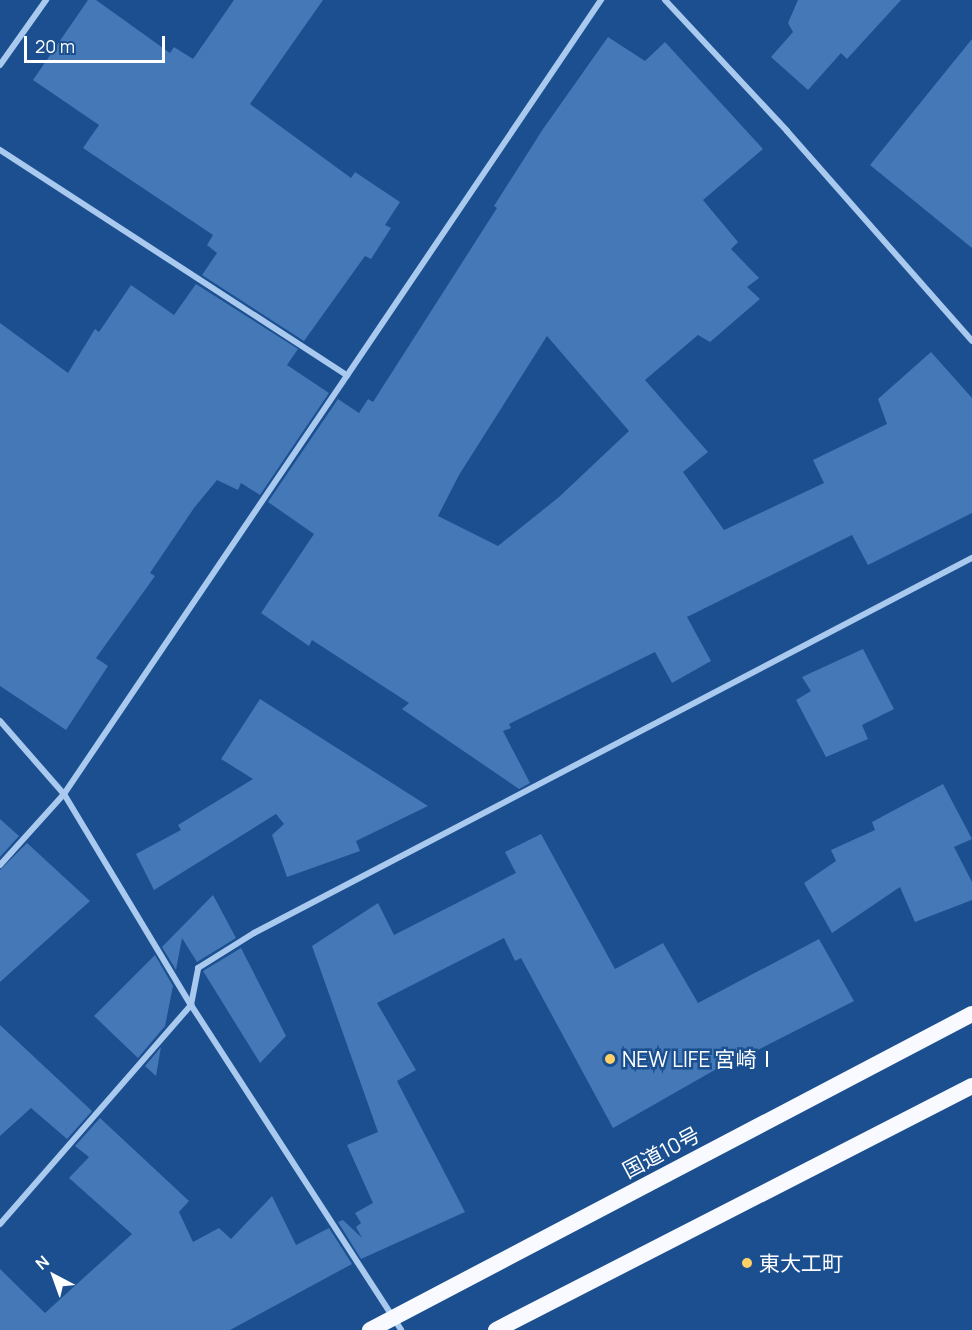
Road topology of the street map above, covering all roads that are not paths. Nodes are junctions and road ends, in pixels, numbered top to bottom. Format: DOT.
graph roads {
  1 [pos="46,0"];
  2 [pos="601,0"];
  3 [pos="665,0"];
  4 [pos="0,65"];
  5 [pos="0,150"];
  6 [pos="972,341"];
  7 [pos="347,375"];
  8 [pos="972,558"];
  9 [pos="0,721"];
  10 [pos="64,794"];
  11 [pos="0,865"];
  12 [pos="191,1005"];
  13 [pos="972,1014"];
  14 [pos="972,1086"];
  15 [pos="0,1224"];
  16 [pos="398,1324"];
  17 [pos="370,1330"];
  18 [pos="496,1330"];
  1 -- 4 [label="street"];
  2 -- 7 [label="street"];
  3 -- 6 [label="street"];
  5 -- 7 [label="street"];
  7 -- 10 [label="street"];
  8 -- 12 [label="street"];
  9 -- 10 [label="street"];
  10 -- 11 [label="street"];
  10 -- 12 [label="street"];
  12 -- 15 [label="street"];
  12 -- 16 [label="street"];
  13 -- 16 [label="highway, 国道10号"];
  14 -- 18 [label="highway"];
  16 -- 17 [label="highway, 国道10号"];
}
